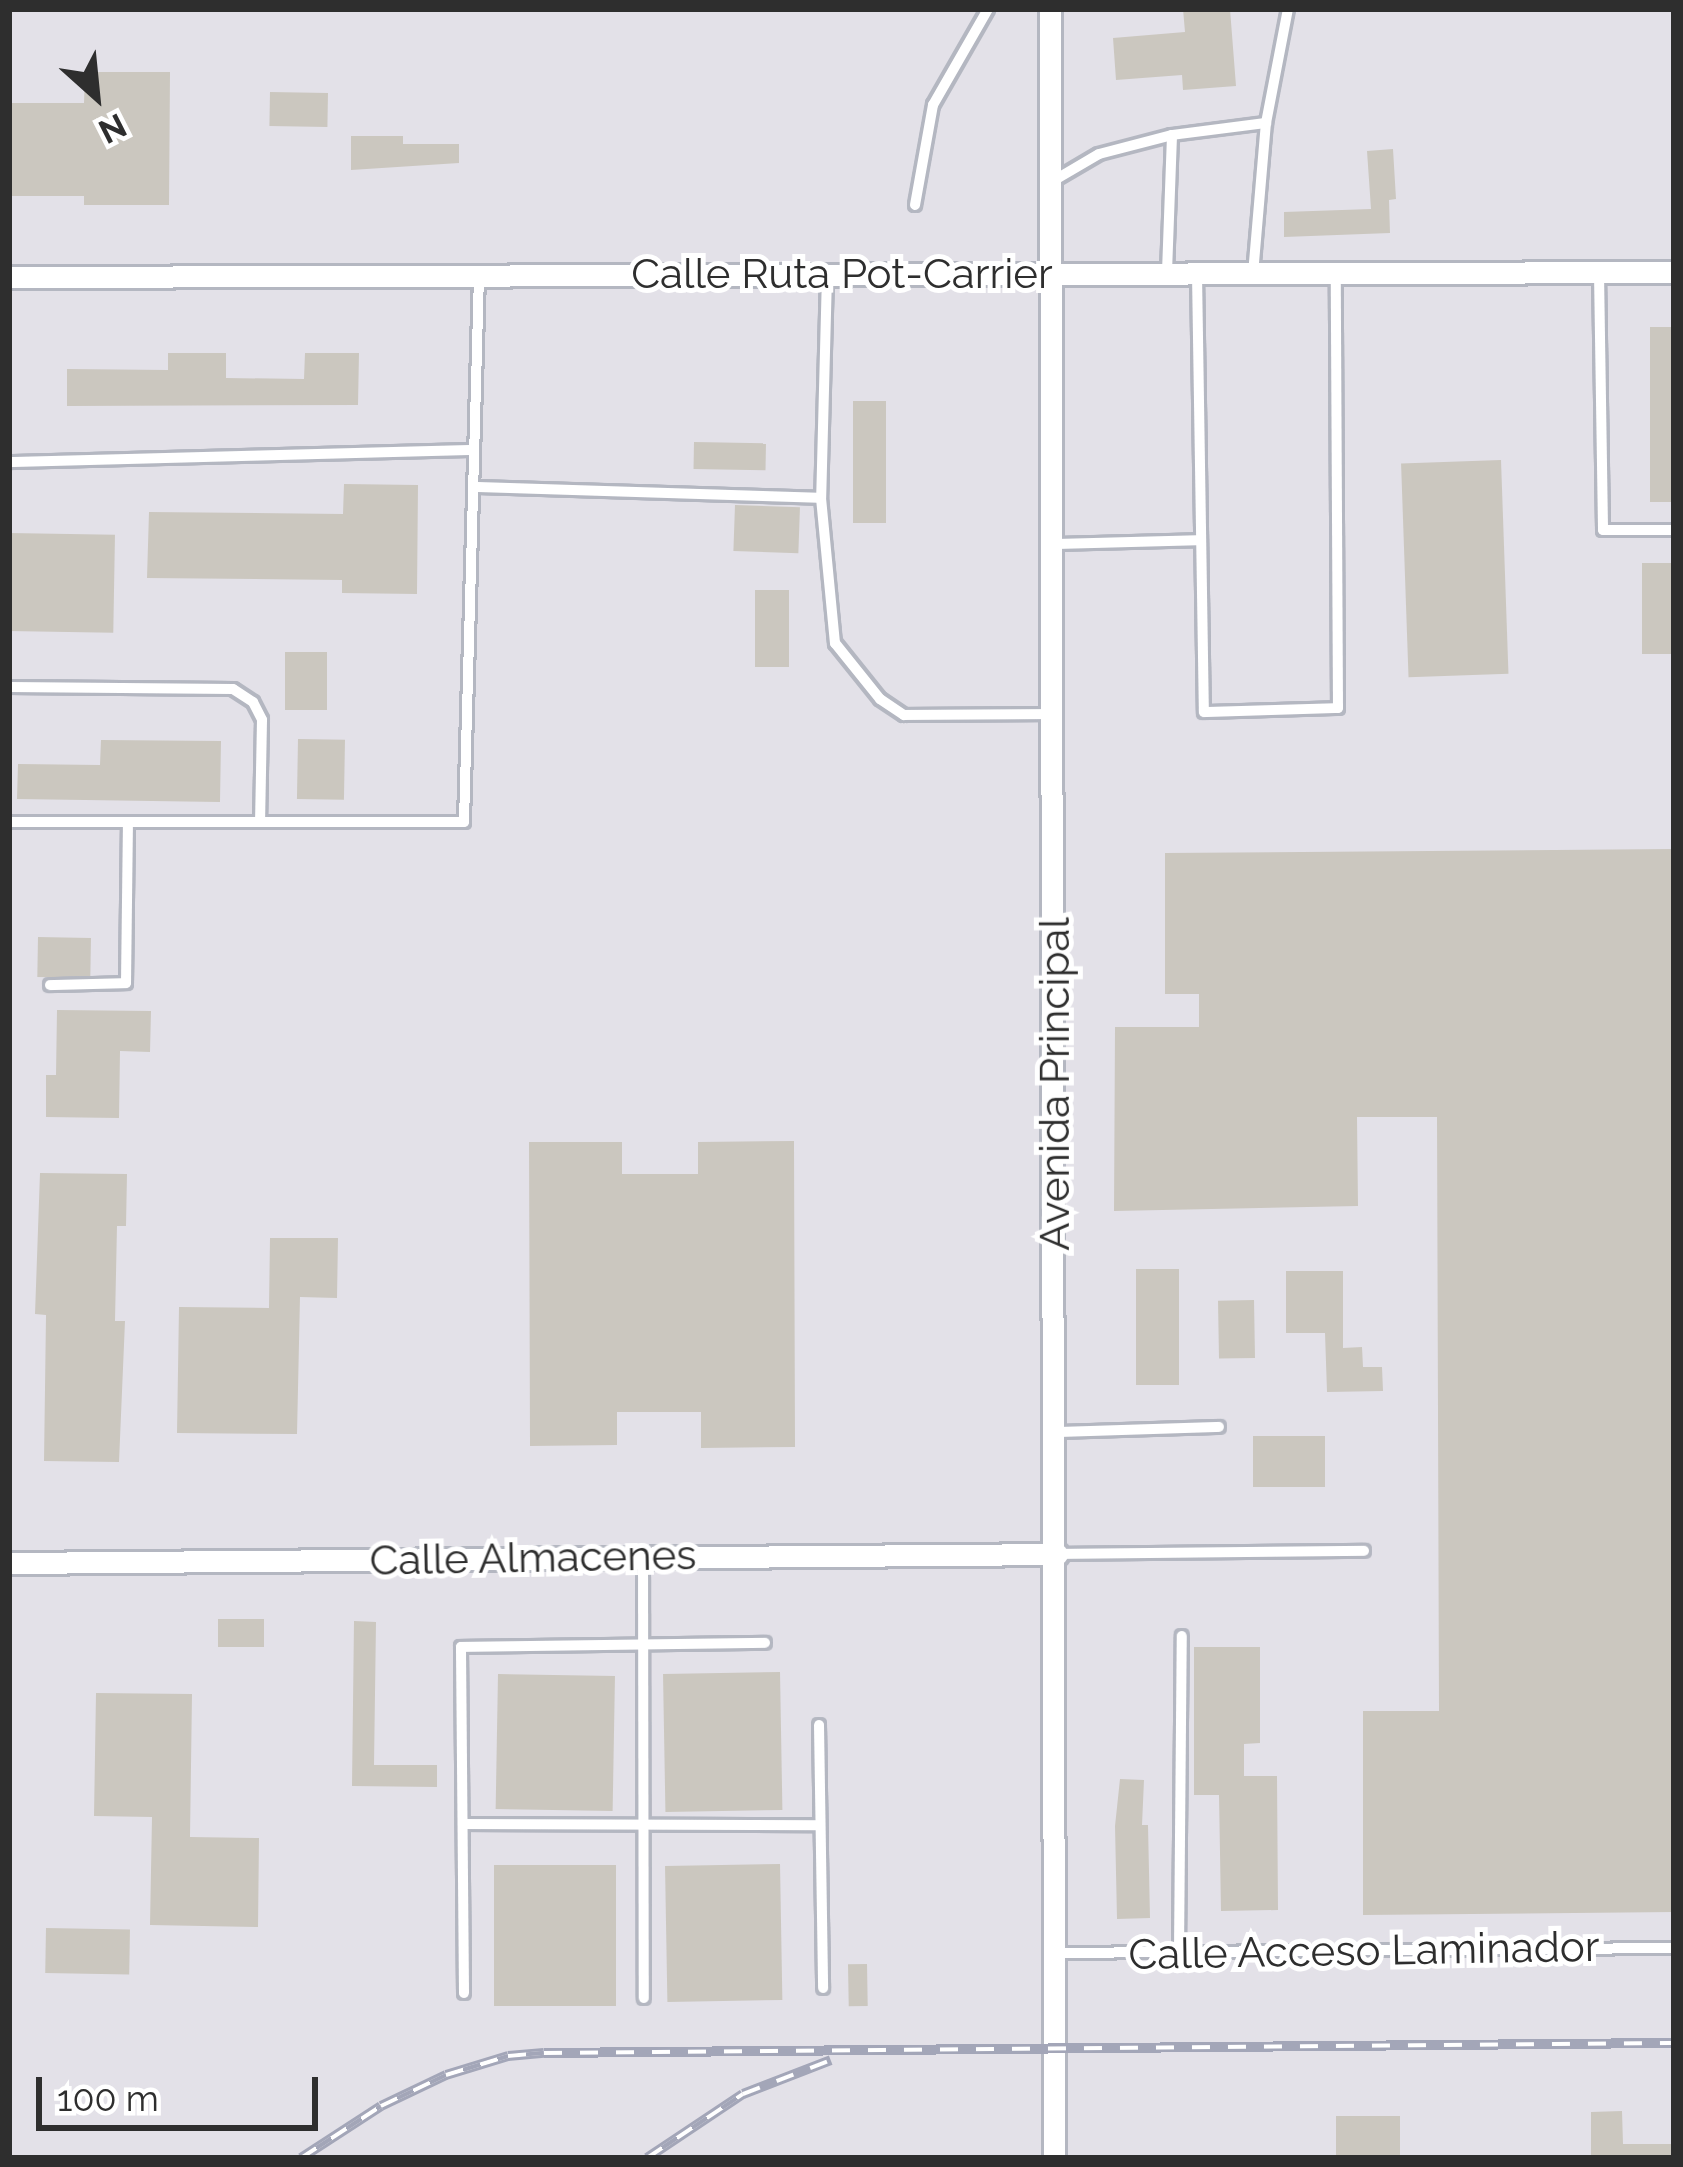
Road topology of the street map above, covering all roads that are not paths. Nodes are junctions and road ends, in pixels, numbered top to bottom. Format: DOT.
graph roads {
  1 [pos="988,9"];
  2 [pos="1050,9"];
  3 [pos="1288,9"];
  4 [pos="1266,123"];
  5 [pos="1172,135"];
  6 [pos="1051,182"];
  7 [pos="915,206"];
  8 [pos="1167,272"];
  9 [pos="1674,272"];
  10 [pos="1336,273"];
  11 [pos="1599,273"];
  12 [pos="827,274"];
  13 [pos="1051,274"];
  14 [pos="1196,274"];
  15 [pos="1253,274"];
  16 [pos="479,275"];
  17 [pos="9,277"];
  18 [pos="474,450"];
  19 [pos="9,462"];
  20 [pos="475,487"];
  21 [pos="821,498"];
  22 [pos="1674,530"];
  23 [pos="1201,540"];
  24 [pos="1052,544"];
  25 [pos="9,687"];
  26 [pos="1053,713"];
  27 [pos="9,822"];
  28 [pos="128,822"];
  29 [pos="260,822"];
  30 [pos="50,985"];
  31 [pos="1219,1427"];
  32 [pos="1056,1432"];
  33 [pos="1364,1551"];
  34 [pos="1057,1554"];
  35 [pos="643,1557"];
  36 [pos="9,1563"];
  37 [pos="1182,1636"];
  38 [pos="765,1642"];
  39 [pos="642,1645"];
  40 [pos="820,1725"];
  41 [pos="641,1823"];
  42 [pos="463,1824"];
  43 [pos="820,1826"];
  44 [pos="1674,1948"];
  45 [pos="1179,1952"];
  46 [pos="1053,1954"];
  47 [pos="823,1988"];
  48 [pos="464,1994"];
  49 [pos="644,1998"];
  50 [pos="1054,2158"];
  1 -- 7 [label="lane"];
  2 -- 6 [label="street, Avenida Principal"];
  3 -- 4 [label="lane"];
  4 -- 5 [label="lane"];
  4 -- 15 [label="lane"];
  5 -- 6 [label="lane"];
  5 -- 8 [label="lane"];
  6 -- 13 [label="street, Avenida Principal"];
  8 -- 13 [label="street, Calle Ruta Pot-Carrier"];
  8 -- 14 [label="street, Calle Ruta Pot-Carrier"];
  9 -- 11 [label="street, Calle Ruta Pot-Carrier"];
  10 -- 11 [label="street, Calle Ruta Pot-Carrier"];
  10 -- 15 [label="street, Calle Ruta Pot-Carrier"];
  10 -- 23 [label="lane"];
  11 -- 22 [label="lane"];
  12 -- 13 [label="street, Calle Ruta Pot-Carrier"];
  12 -- 16 [label="street, Calle Ruta Pot-Carrier"];
  12 -- 21 [label="lane"];
  13 -- 24 [label="street, Avenida Principal"];
  14 -- 15 [label="street, Calle Ruta Pot-Carrier"];
  14 -- 23 [label="lane"];
  16 -- 17 [label="street, Calle Ruta Pot-Carrier"];
  16 -- 18 [label="lane"];
  18 -- 19 [label="lane"];
  18 -- 20 [label="lane"];
  20 -- 21 [label="lane"];
  20 -- 29 [label="lane"];
  21 -- 26 [label="lane"];
  23 -- 24 [label="lane"];
  24 -- 26 [label="street, Avenida Principal"];
  25 -- 29 [label="lane"];
  26 -- 32 [label="street, Avenida Principal"];
  27 -- 28 [label="lane"];
  28 -- 29 [label="lane"];
  28 -- 30 [label="lane"];
  31 -- 32 [label="lane"];
  32 -- 34 [label="street, Avenida Principal"];
  33 -- 34 [label="lane"];
  34 -- 35 [label="street, Calle Almacenes"];
  34 -- 46 [label="street, Avenida Principal"];
  35 -- 36 [label="street, Calle Almacenes"];
  35 -- 39 [label="lane"];
  37 -- 45 [label="lane"];
  38 -- 39 [label="lane"];
  39 -- 41 [label="lane"];
  39 -- 42 [label="lane"];
  40 -- 43 [label="lane"];
  41 -- 42 [label="lane"];
  41 -- 43 [label="lane"];
  41 -- 49 [label="lane"];
  42 -- 48 [label="lane"];
  43 -- 47 [label="lane"];
  44 -- 45 [label="lane, Calle Acceso Laminador"];
  45 -- 46 [label="lane, Calle Acceso Laminador"];
  46 -- 50 [label="street, Avenida Principal"];
}
